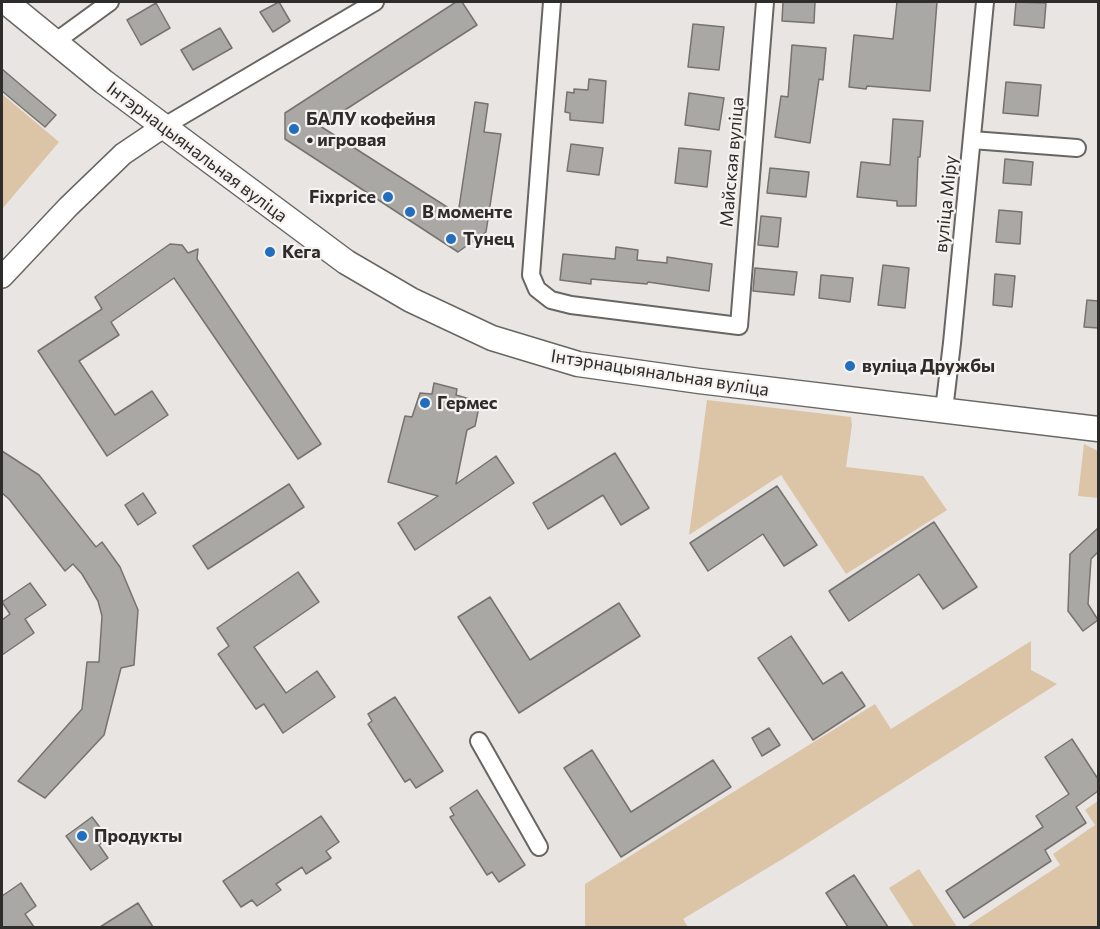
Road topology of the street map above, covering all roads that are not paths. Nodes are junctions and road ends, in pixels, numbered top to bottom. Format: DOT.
graph roads {
  1 [pos="6,2"];
  2 [pos="110,2"];
  3 [pos="375,2"];
  4 [pos="552,2"];
  5 [pos="765,2"];
  6 [pos="985,2"];
  7 [pos="55,42"];
  8 [pos="164,127"];
  9 [pos="972,140"];
  10 [pos="1077,148"];
  11 [pos="2,277"];
  12 [pos="944,410"];
  13 [pos="1098,429"];
  14 [pos="478,741"];
  15 [pos="539,847"];
  1 -- 7 [label="main road, Інтэрнацыянальная вуліца"];
  2 -- 7 [label="street"];
  3 -- 8 [label="street"];
  4 -- 5 [label="street, Майская вуліца"];
  6 -- 9 [label="street, вуліца Міру"];
  7 -- 8 [label="main road, Інтэрнацыянальная вуліца"];
  8 -- 11 [label="street"];
  8 -- 12 [label="main road, Інтэрнацыянальная вуліца"];
  9 -- 10 [label="street"];
  9 -- 12 [label="street, вуліца Міру"];
  12 -- 13 [label="main road, Інтэрнацыянальная вуліца"];
  14 -- 15 [label="street"];
}
